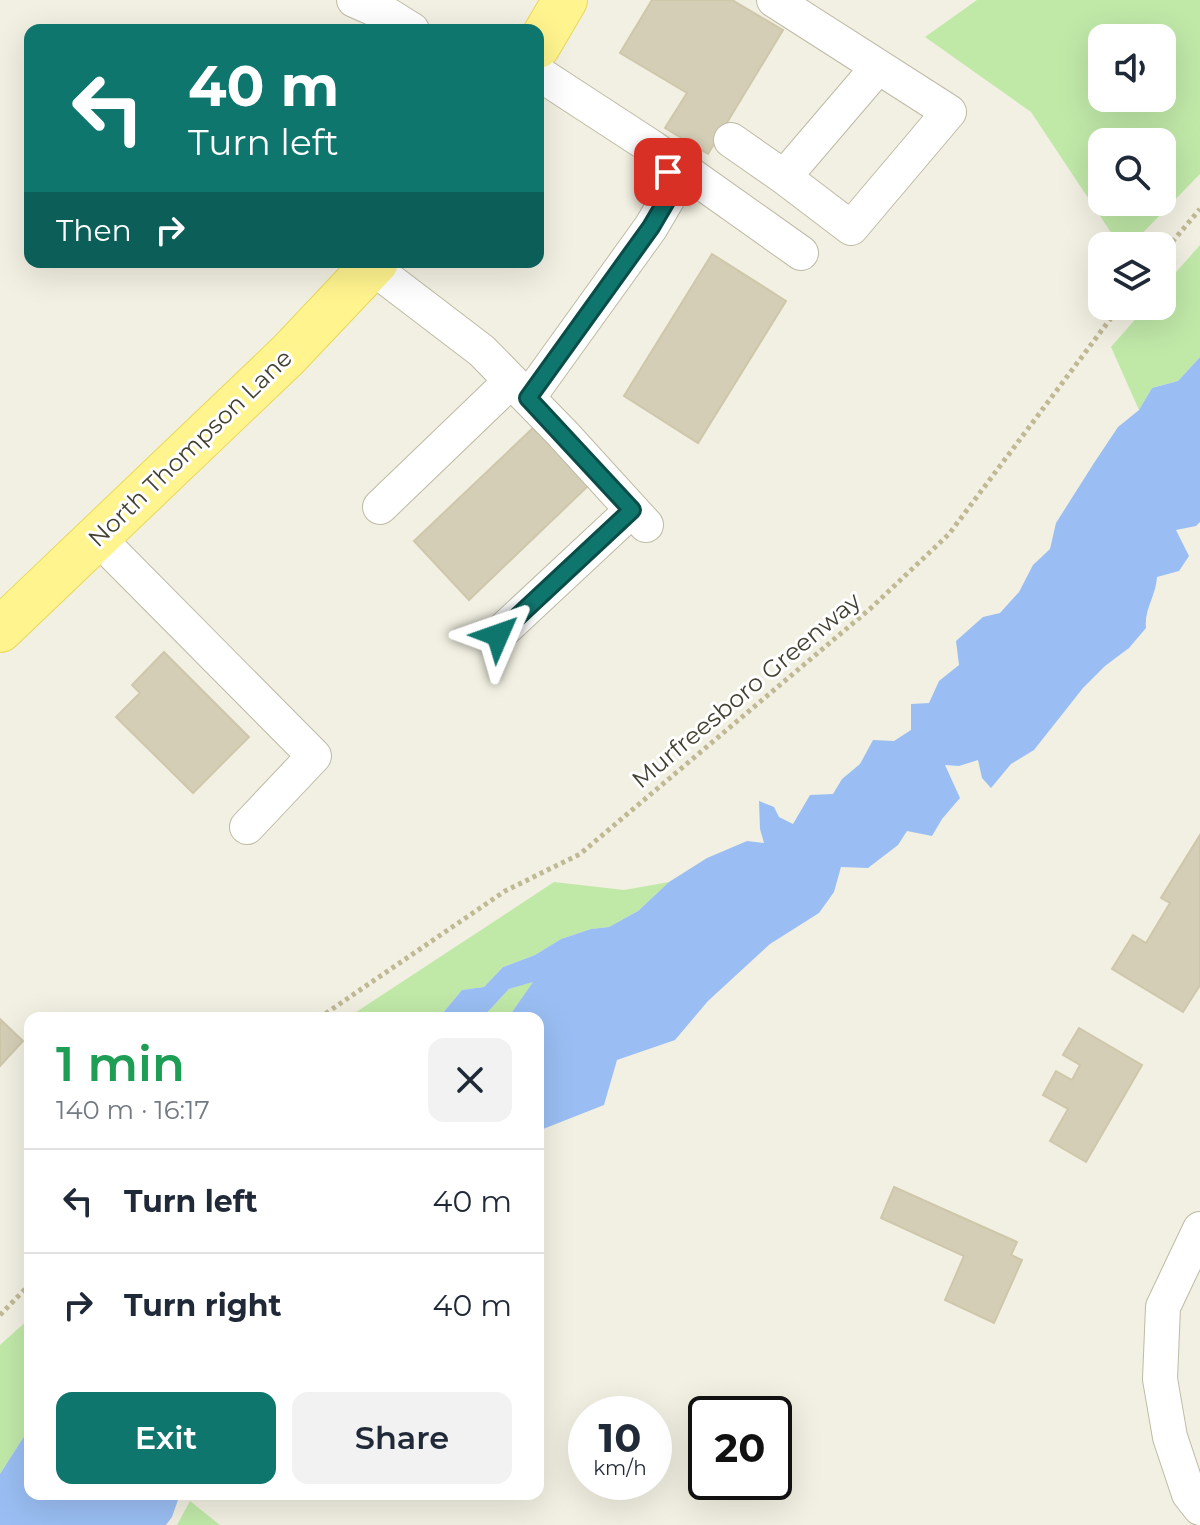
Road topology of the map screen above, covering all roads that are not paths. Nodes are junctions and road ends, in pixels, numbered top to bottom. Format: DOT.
graph roads {
  1 [pos="354,0"];
  2 [pos="565,0"];
  3 [pos="774,0"];
  4 [pos="402,24"];
  5 [pos="544,36"];
  6 [pos="878,67"];
  7 [pos="544,77"];
  8 [pos="731,140"];
  9 [pos="653,148"];
  10 [pos="784,177"];
  11 [pos="801,253"];
  12 [pos="370,268"];
  13 [pos="379,268"];
  14 [pos="520,390"];
  15 [pos="380,507"];
  16 [pos="97,537"];
  17 [pos="0,630"];
  18 [pos="498,635"];
  19 [pos="247,827"];
  20 [pos="1200,1229"];
  21 [pos="1200,1508"];
  1 -- 4 [label="street"];
  2 -- 5 [label="main road"];
  3 -- 6 [label="street"];
  6 -- 10 [label="street"];
  6 -- 10 [label="street"];
  7 -- 9 [label="street"];
  8 -- 10 [label="street"];
  9 -- 11 [label="street"];
  9 -- 14 [label="street"];
  12 -- 16 [label="main road, North Thompson Lane"];
  13 -- 14 [label="street"];
  14 -- 15 [label="street"];
  14 -- 18 [label="street"];
  16 -- 17 [label="main road, North Thompson Lane"];
  16 -- 19 [label="street"];
  20 -- 21 [label="street"];
}
